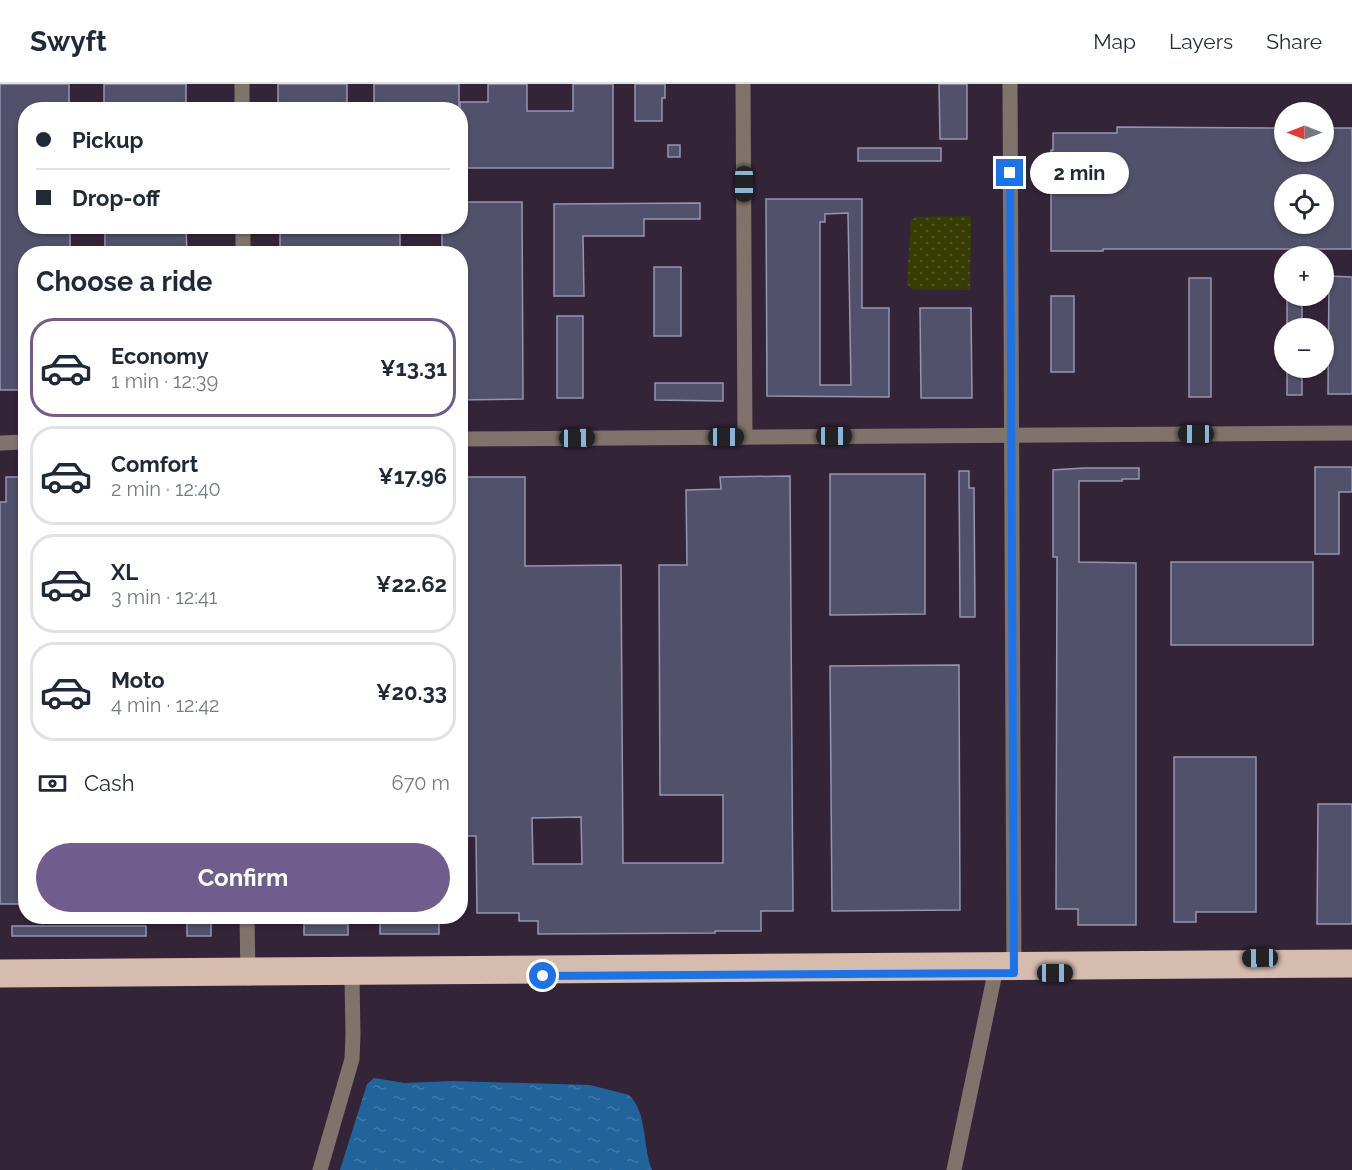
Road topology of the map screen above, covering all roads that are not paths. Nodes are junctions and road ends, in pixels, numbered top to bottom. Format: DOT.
graph roads {
  1 [pos="242,84"];
  2 [pos="743,84"];
  3 [pos="1010,84"];
  4 [pos="242,102"];
  5 [pos="1352,433"];
  6 [pos="1012,435"];
  7 [pos="745,437"];
  8 [pos="468,439"];
  9 [pos="0,442"];
  10 [pos="18,442"];
  11 [pos="248,924"];
  12 [pos="1352,957"];
  13 [pos="1014,966"];
  14 [pos="0,967"];
  15 [pos="1352,970"];
  16 [pos="248,972"];
  17 [pos="995,973"];
  18 [pos="352,978"];
  19 [pos="0,980"];
  20 [pos="320,1170"];
  21 [pos="954,1170"];
  1 -- 4 [label="street"];
  2 -- 7 [label="street"];
  3 -- 6 [label="street"];
  5 -- 6 [label="street"];
  6 -- 7 [label="street"];
  6 -- 13 [label="street"];
  7 -- 8 [label="street"];
  9 -- 10 [label="street"];
  11 -- 16 [label="street"];
  12 -- 13 [label="main road"];
  13 -- 15 [label="main road"];
  13 -- 16 [label="main road"];
  13 -- 17 [label="main road"];
  14 -- 16 [label="main road"];
  16 -- 18 [label="main road"];
  16 -- 19 [label="main road"];
  17 -- 18 [label="main road"];
  17 -- 21 [label="street"];
  18 -- 20 [label="street"];
}
